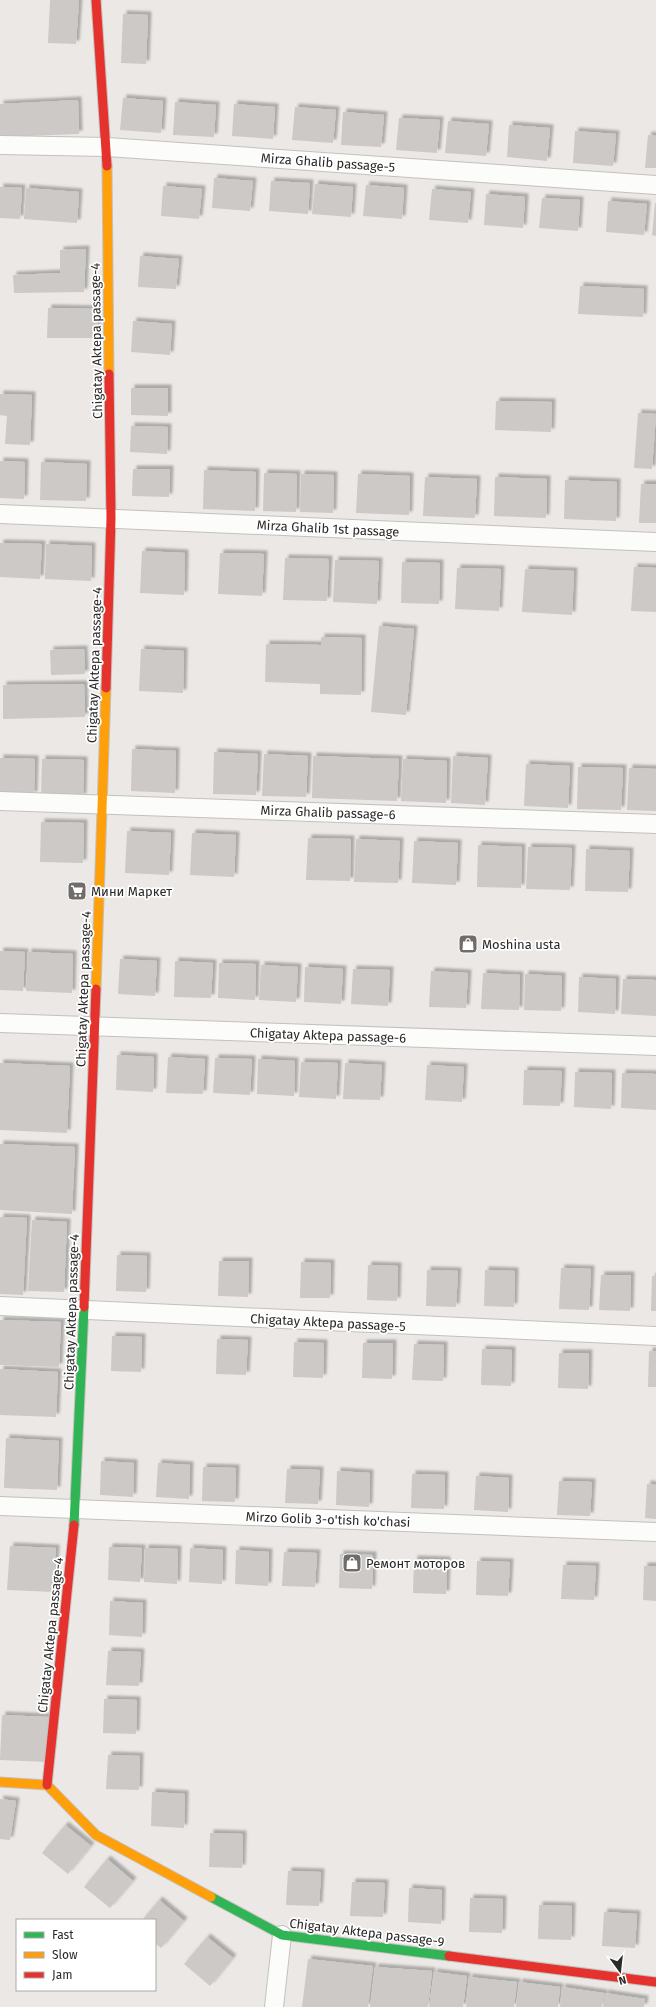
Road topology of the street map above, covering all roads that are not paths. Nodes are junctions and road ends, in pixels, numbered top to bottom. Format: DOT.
graph roads {
  1 [pos="96,0"];
  2 [pos="0,145"];
  3 [pos="107,147"];
  4 [pos="656,185"];
  5 [pos="0,514"];
  6 [pos="111,518"];
  7 [pos="656,542"];
  8 [pos="0,801"];
  9 [pos="103,804"];
  10 [pos="656,824"];
  11 [pos="0,1023"];
  12 [pos="95,1027"];
  13 [pos="656,1046"];
  14 [pos="0,1306"];
  15 [pos="84,1310"];
  16 [pos="656,1336"];
  17 [pos="0,1506"];
  18 [pos="76,1509"];
  19 [pos="656,1532"];
  20 [pos="0,1782"];
  21 [pos="47,1785"];
  22 [pos="282,1935"];
  23 [pos="656,1982"];
  24 [pos="274,2007"];
  1 -- 3 [label="street, Chigatay Aktepa passage-4"];
  2 -- 3 [label="street, Mirza Ghalib passage-5"];
  3 -- 4 [label="street, Mirza Ghalib passage-5"];
  3 -- 6 [label="street, Chigatay Aktepa passage-4"];
  5 -- 6 [label="street, Mirza Ghalib 1st passage"];
  6 -- 7 [label="street, Mirza Ghalib 1st passage"];
  6 -- 9 [label="street, Chigatay Aktepa passage-4"];
  8 -- 9 [label="street, Mirza Ghalib passage-6"];
  9 -- 10 [label="street, Mirza Ghalib passage-6"];
  9 -- 12 [label="street, Chigatay Aktepa passage-4"];
  11 -- 12 [label="street, Chigatay Aktepa passage-6"];
  12 -- 13 [label="street, Chigatay Aktepa passage-6"];
  12 -- 15 [label="street, Chigatay Aktepa passage-4"];
  14 -- 15 [label="street, Chigatay Aktepa passage-5"];
  15 -- 16 [label="street, Chigatay Aktepa passage-5"];
  15 -- 18 [label="street, Chigatay Aktepa passage-4"];
  17 -- 18 [label="street, Mirzo Golib 3-o'tish ko'chasi"];
  18 -- 19 [label="street, Mirzo Golib 3-o'tish ko'chasi"];
  18 -- 21 [label="street, Chigatay Aktepa passage-4"];
  20 -- 21 [label="street"];
  21 -- 22 [label="street, Chigatay Aktepa passage-9"];
  22 -- 23 [label="street, Chigatay Aktepa passage-9"];
  22 -- 24 [label="street"];
}
